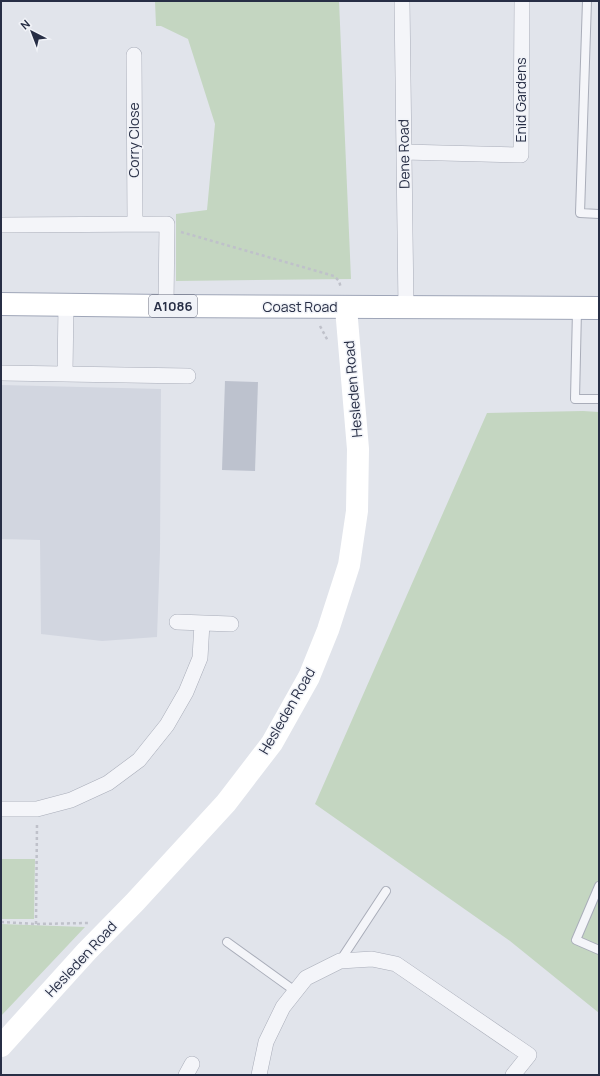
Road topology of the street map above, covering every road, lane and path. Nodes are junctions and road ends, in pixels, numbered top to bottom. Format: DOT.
graph roads {
  1 [pos="402,1"];
  2 [pos="522,1"];
  3 [pos="587,1"];
  4 [pos="134,55"];
  5 [pos="404,152"];
  6 [pos="599,214"];
  7 [pos="1,224"];
  8 [pos="135,224"];
  9 [pos="167,230"];
  10 [pos="1,304"];
  11 [pos="66,304"];
  12 [pos="166,306"];
  13 [pos="346,308"];
  14 [pos="406,308"];
  15 [pos="577,308"];
  16 [pos="599,308"];
  17 [pos="317,324"];
  18 [pos="329,344"];
  19 [pos="1,373"];
  20 [pos="64,373"];
  21 [pos="188,376"];
  22 [pos="599,399"];
  23 [pos="177,622"];
  24 [pos="202,623"];
  25 [pos="231,624"];
  26 [pos="1,809"];
  27 [pos="37,809"];
  28 [pos="599,886"];
  29 [pos="386,891"];
  30 [pos="1,922"];
  31 [pos="94,923"];
  32 [pos="36,924"];
  33 [pos="228,942"];
  34 [pos="599,950"];
  35 [pos="340,961"];
  36 [pos="295,991"];
  37 [pos="1,1046"];
  38 [pos="260,1075"];
  39 [pos="513,1075"];
  1 -- 5 [label="street, Dene Road"];
  2 -- 5 [label="street, Enid Gardens"];
  3 -- 6 [label="lane"];
  4 -- 8 [label="street, Corry Close"];
  5 -- 14 [label="street, Dene Road"];
  7 -- 8 [label="street"];
  8 -- 9 [label="street"];
  9 -- 12 [label="street"];
  9 -- 13 [label="path"];
  10 -- 11 [label="main road, Coast Road / A1086"];
  11 -- 12 [label="main road, Coast Road / A1086"];
  11 -- 20 [label="street"];
  12 -- 13 [label="main road, Coast Road / A1086"];
  13 -- 14 [label="main road, Coast Road / A1086"];
  13 -- 37 [label="main road, Hesleden Road"];
  14 -- 15 [label="main road, Coast Road / A1086"];
  15 -- 16 [label="main road, Coast Road / A1086"];
  15 -- 22 [label="lane"];
  17 -- 18 [label="path"];
  19 -- 20 [label="street"];
  20 -- 21 [label="street"];
  23 -- 24 [label="street"];
  24 -- 25 [label="street"];
  24 -- 27 [label="street"];
  26 -- 27 [label="street"];
  27 -- 32 [label="path"];
  28 -- 34 [label="lane"];
  29 -- 35 [label="lane"];
  30 -- 32 [label="path"];
  31 -- 32 [label="path"];
  33 -- 36 [label="lane"];
  35 -- 36 [label="street"];
  35 -- 39 [label="street"];
  36 -- 38 [label="street"];
}
